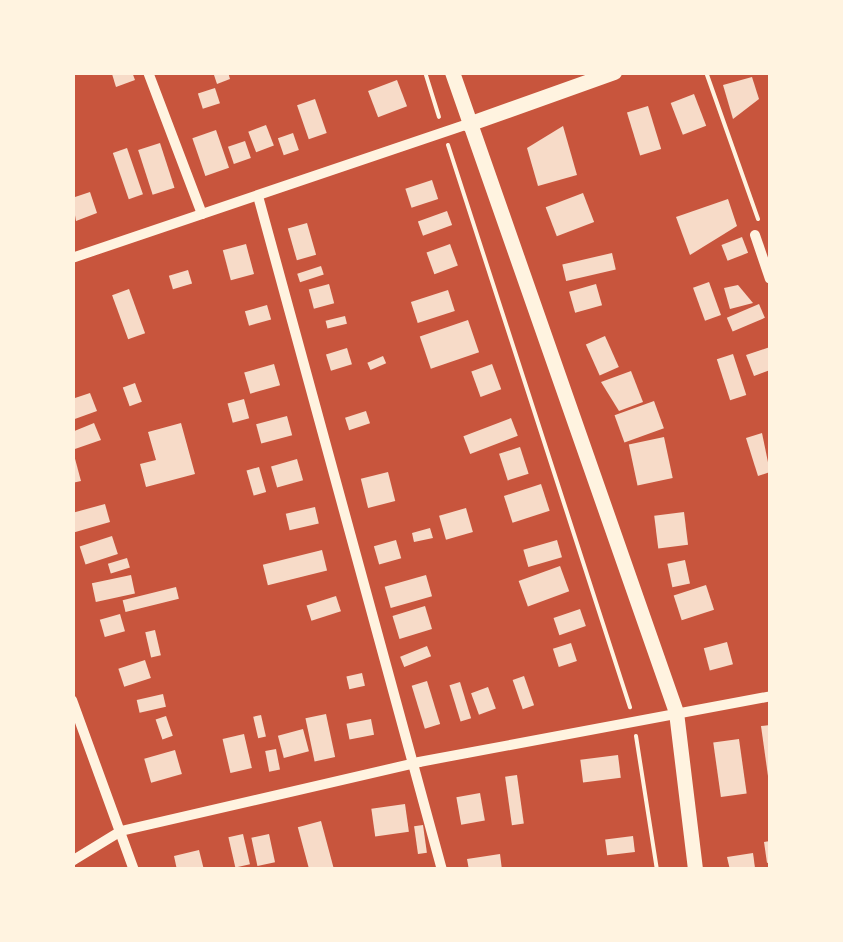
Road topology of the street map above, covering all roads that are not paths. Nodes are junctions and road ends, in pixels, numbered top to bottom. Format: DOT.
graph roads {
  1 [pos="148,72"];
  2 [pos="452,72"];
  3 [pos="614,72"];
  4 [pos="468,124"];
  5 [pos="258,196"];
  6 [pos="202,214"];
  7 [pos="756,235"];
  8 [pos="72,258"];
  9 [pos="770,279"];
  10 [pos="770,696"];
  11 [pos="72,700"];
  12 [pos="676,712"];
  13 [pos="419,762"];
  14 [pos="121,832"];
  15 [pos="72,861"];
  16 [pos="134,870"];
  17 [pos="442,870"];
  18 [pos="695,870"];
  1 -- 6 [label="street"];
  2 -- 4 [label="street"];
  3 -- 4 [label="street"];
  4 -- 5 [label="street"];
  4 -- 12 [label="street"];
  5 -- 6 [label="street"];
  5 -- 13 [label="street"];
  6 -- 8 [label="street"];
  7 -- 9 [label="street"];
  10 -- 12 [label="street"];
  11 -- 14 [label="street"];
  12 -- 13 [label="street"];
  12 -- 18 [label="street"];
  13 -- 14 [label="street"];
  13 -- 17 [label="street"];
  14 -- 15 [label="street"];
  14 -- 16 [label="street"];
}
